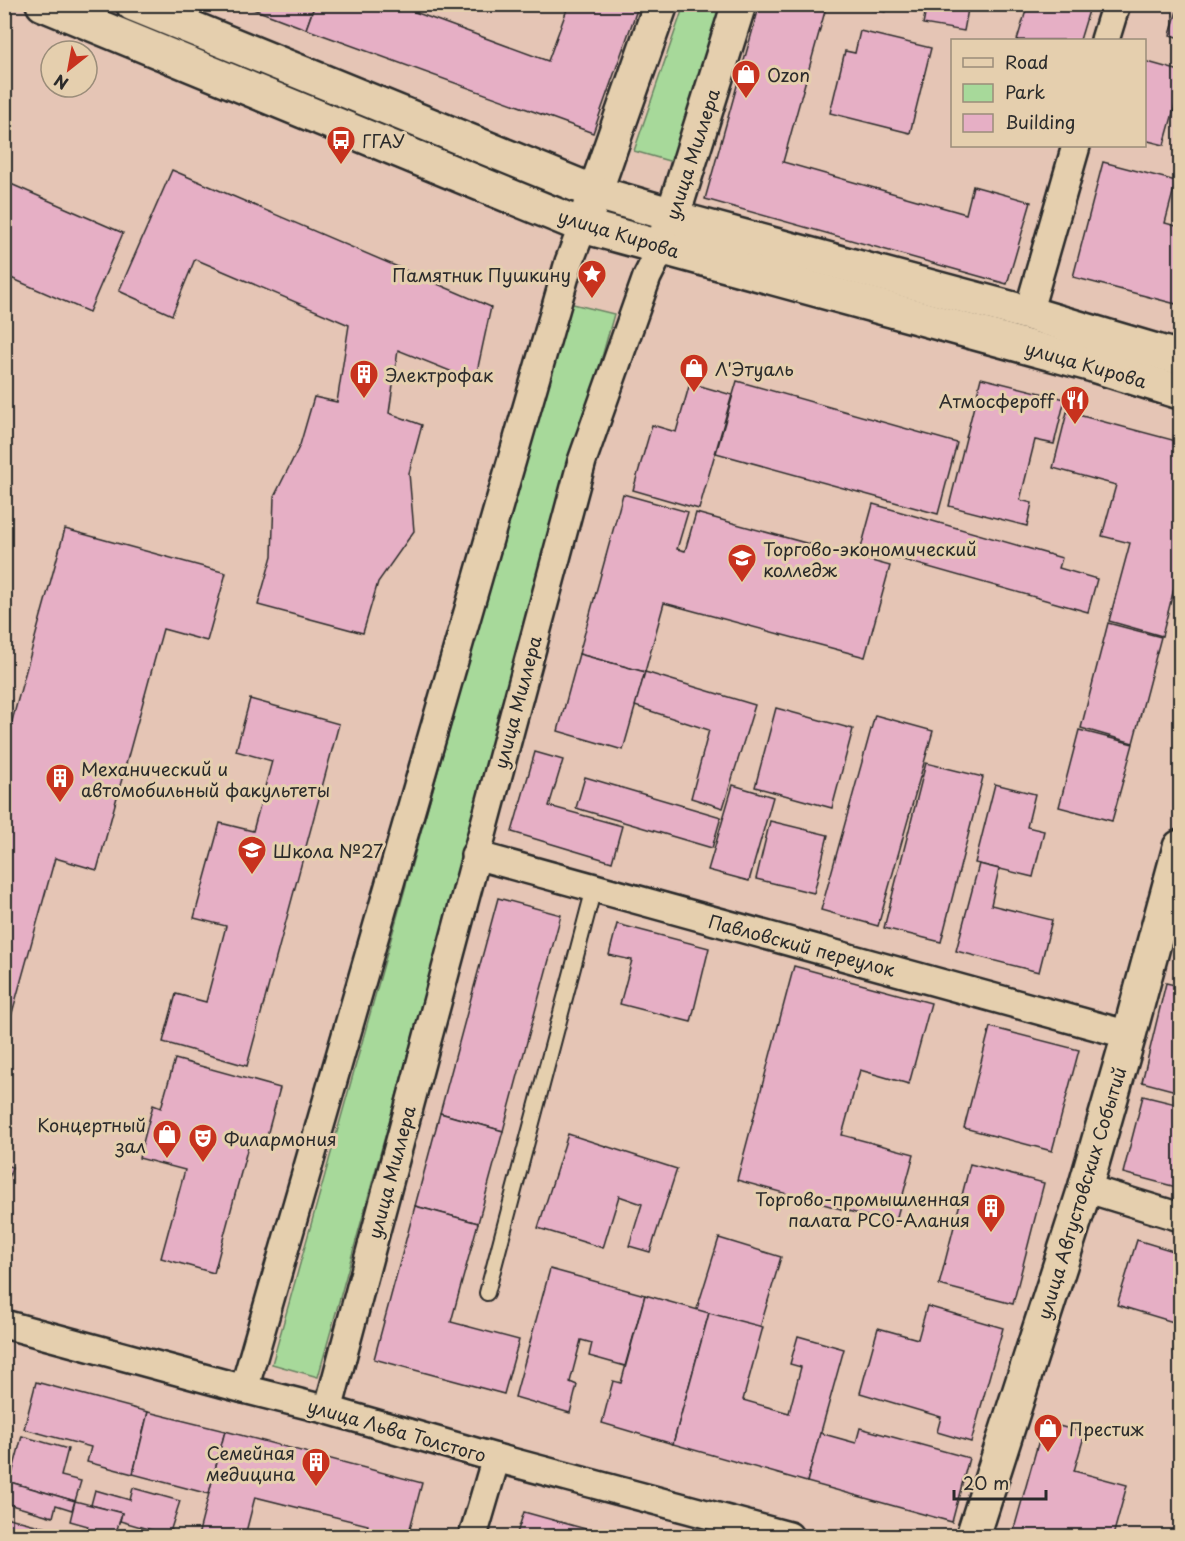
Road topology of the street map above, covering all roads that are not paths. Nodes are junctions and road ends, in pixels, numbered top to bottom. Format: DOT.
graph roads {
  1 [pos="43,4"];
  2 [pos="661,4"];
  3 [pos="739,4"];
  4 [pos="1116,4"];
  5 [pos="137,5"];
  6 [pos="1105,39"];
  7 [pos="1076,147"];
  8 [pos="594,192"];
  9 [pos="673,215"];
  10 [pos="583,226"];
  11 [pos="662,247"];
  12 [pos="1028,313"];
  13 [pos="1180,358"];
  14 [pos="1180,392"];
  15 [pos="1180,847"];
  16 [pos="475,855"];
  17 [pos="594,888"];
  18 [pos="1129,1035"];
  19 [pos="1085,1188"];
  20 [pos="1180,1216"];
  21 [pos="487,1293"];
  22 [pos="4,1324"];
  23 [pos="244,1389"];
  24 [pos="328,1410"];
  25 [pos="496,1458"];
  26 [pos="472,1536"];
  27 [pos="789,1536"];
  28 [pos="973,1536"];
  1 -- 10 [label="main road, улица Кирова"];
  2 -- 8 [label="main road"];
  3 -- 9 [label="main road, улица Миллера"];
  4 -- 6 [label="street"];
  5 -- 8 [label="main road, улица Кирова"];
  7 -- 12 [label="street"];
  8 -- 9 [label="main road, улица Кирова"];
  8 -- 10 [label="main road"];
  9 -- 11 [label="main road, улица Миллера"];
  9 -- 12 [label="main road, улица Кирова"];
  10 -- 11 [label="main road, улица Кирова"];
  10 -- 23 [label="street"];
  11 -- 14 [label="main road, улица Кирова"];
  11 -- 16 [label="street, улица Миллера"];
  12 -- 13 [label="main road, улица Кирова"];
  15 -- 18 [label="main road, улица Августовских Событий"];
  16 -- 17 [label="street, Павловский переулок"];
  16 -- 24 [label="street, улица Миллера"];
  17 -- 18 [label="street, Павловский переулок"];
  17 -- 21 [label="lane"];
  18 -- 19 [label="main road, улица Августовских Событий"];
  19 -- 20 [label="street"];
  19 -- 28 [label="main road, улица Августовских Событий"];
  22 -- 23 [label="street, улица Льва Толстого"];
  23 -- 24 [label="street, улица Льва Толстого"];
  24 -- 25 [label="street, улица Льва Толстого"];
  25 -- 26 [label="street"];
  25 -- 27 [label="street, улица Льва Толстого"];
}
